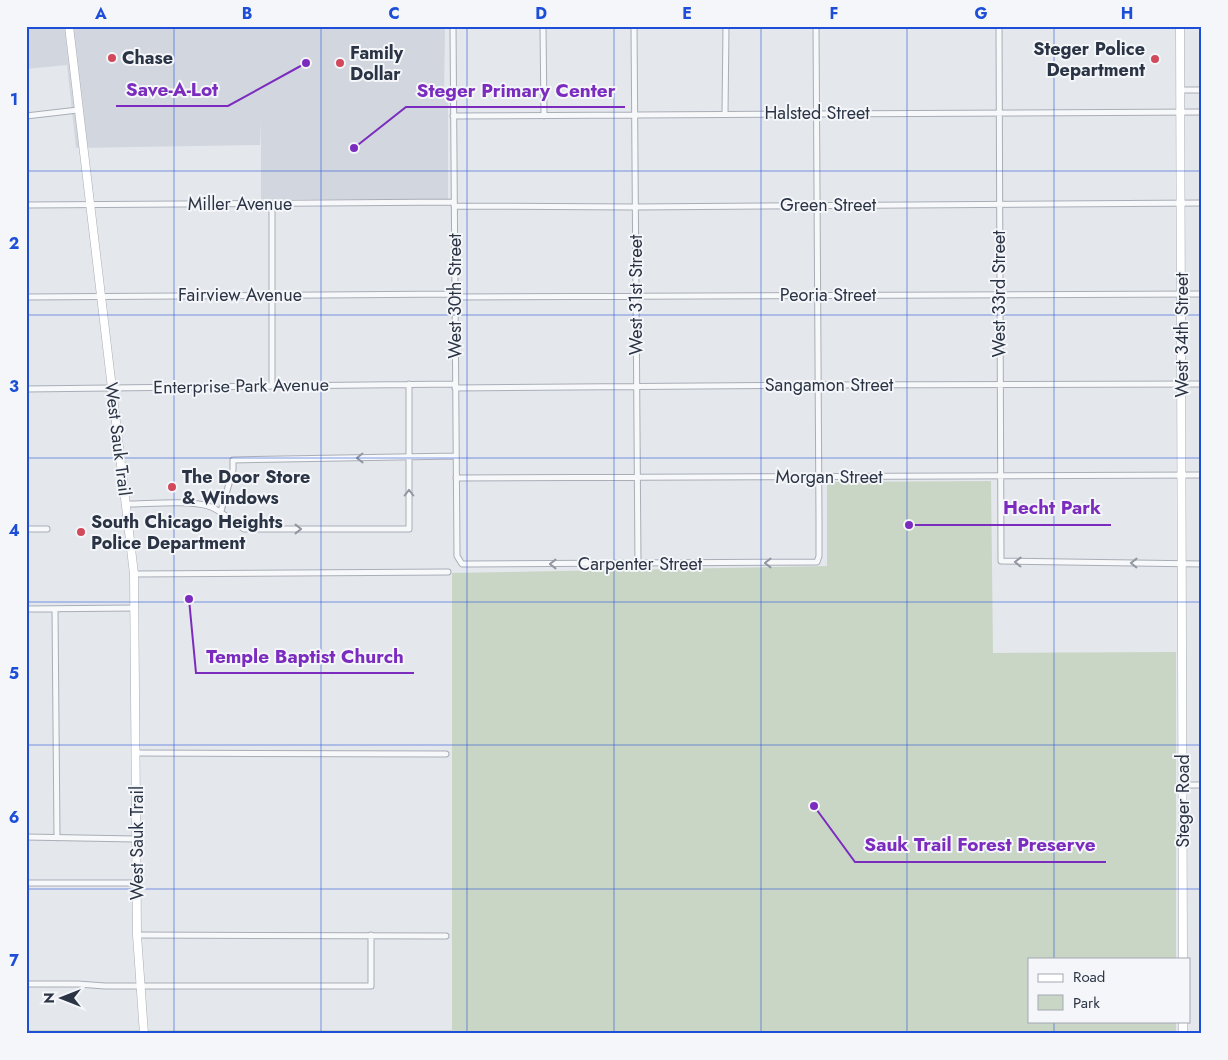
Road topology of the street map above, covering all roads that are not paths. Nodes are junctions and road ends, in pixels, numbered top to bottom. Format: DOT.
graph roads {
  1 [pos="68,26"];
  2 [pos="453,26"];
  3 [pos="543,26"];
  4 [pos="634,26"];
  5 [pos="726,26"];
  6 [pos="816,26"];
  7 [pos="999,26"];
  8 [pos="1180,26"];
  9 [pos="1181,90"];
  10 [pos="1202,90"];
  11 [pos="78,110"];
  12 [pos="999,112"];
  13 [pos="1181,112"];
  14 [pos="1202,112"];
  15 [pos="817,113"];
  16 [pos="725,114"];
  17 [pos="634,115"];
  18 [pos="26,116"];
  19 [pos="453,116"];
  20 [pos="544,116"];
  21 [pos="1181,203"];
  22 [pos="1202,203"];
  23 [pos="91,204"];
  24 [pos="272,204"];
  25 [pos="454,204"];
  26 [pos="999,204"];
  27 [pos="26,205"];
  28 [pos="818,205"];
  29 [pos="635,207"];
  30 [pos="1182,294"];
  31 [pos="1202,294"];
  32 [pos="272,295"];
  33 [pos="818,295"];
  34 [pos="999,295"];
  35 [pos="102,296"];
  36 [pos="455,296"];
  37 [pos="26,297"];
  38 [pos="636,297"];
  39 [pos="409,384"];
  40 [pos="1202,384"];
  41 [pos="272,385"];
  42 [pos="819,385"];
  43 [pos="1000,385"];
  44 [pos="1182,385"];
  45 [pos="455,386"];
  46 [pos="636,387"];
  47 [pos="111,388"];
  48 [pos="26,389"];
  49 [pos="456,456"];
  50 [pos="409,457"];
  51 [pos="1182,475"];
  52 [pos="1202,475"];
  53 [pos="1001,476"];
  54 [pos="819,477"];
  55 [pos="456,478"];
  56 [pos="637,478"];
  57 [pos="126,504"];
  58 [pos="221,511"];
  59 [pos="26,529"];
  60 [pos="47,529"];
  61 [pos="462,564"];
  62 [pos="638,564"];
  63 [pos="1183,564"];
  64 [pos="1202,564"];
  65 [pos="448,572"];
  66 [pos="134,574"];
  67 [pos="135,608"];
  68 [pos="55,609"];
  69 [pos="26,610"];
  70 [pos="1182,644"];
  71 [pos="137,753"];
  72 [pos="446,754"];
  73 [pos="1202,785"];
  74 [pos="1183,786"];
  75 [pos="26,838"];
  76 [pos="57,838"];
  77 [pos="135,839"];
  78 [pos="26,883"];
  79 [pos="136,883"];
  80 [pos="137,935"];
  81 [pos="371,936"];
  82 [pos="446,936"];
  83 [pos="1183,958"];
  84 [pos="26,984"];
  85 [pos="141,986"];
  86 [pos="144,1034"];
  1 -- 11 [label="main road, West Sauk Trail"];
  2 -- 19 [label="street, West 30th Street"];
  3 -- 20 [label="street"];
  4 -- 17 [label="street, West 31st Street"];
  5 -- 16 [label="street"];
  6 -- 15 [label="street"];
  7 -- 12 [label="street, West 33rd Street"];
  8 -- 9 [label="main road, West 34th Street"];
  9 -- 10 [label="street"];
  9 -- 13 [label="main road, West 34th Street"];
  11 -- 18 [label="street"];
  11 -- 23 [label="main road, West Sauk Trail"];
  12 -- 13 [label="street, Halsted Street"];
  12 -- 15 [label="street, Halsted Street"];
  12 -- 26 [label="street, West 33rd Street"];
  13 -- 14 [label="street, Halsted Street"];
  13 -- 21 [label="main road, West 34th Street"];
  15 -- 16 [label="street, Halsted Street"];
  15 -- 28 [label="street"];
  16 -- 17 [label="street, Halsted Street"];
  17 -- 20 [label="street, Halsted Street"];
  17 -- 29 [label="street, West 31st Street"];
  19 -- 20 [label="street, Halsted Street"];
  19 -- 25 [label="street, West 30th Street"];
  21 -- 22 [label="street, Green Street"];
  21 -- 26 [label="street, Green Street"];
  21 -- 30 [label="main road, West 34th Street"];
  23 -- 24 [label="street, Miller Avenue"];
  23 -- 27 [label="street, Miller Avenue"];
  23 -- 35 [label="main road, West Sauk Trail"];
  24 -- 25 [label="street, Miller Avenue"];
  24 -- 32 [label="street"];
  25 -- 29 [label="street, Green Street"];
  25 -- 36 [label="street, West 30th Street"];
  26 -- 28 [label="street, Green Street"];
  26 -- 34 [label="street, West 33rd Street"];
  28 -- 29 [label="street, Green Street"];
  28 -- 33 [label="street"];
  29 -- 38 [label="street, West 31st Street"];
  30 -- 31 [label="street, Peoria Street"];
  30 -- 34 [label="street, Peoria Street"];
  30 -- 44 [label="main road, West 34th Street"];
  32 -- 35 [label="street, Fairview Avenue"];
  32 -- 36 [label="street, Fairview Avenue"];
  32 -- 41 [label="street"];
  33 -- 34 [label="street, Peoria Street"];
  33 -- 38 [label="street, Peoria Street"];
  33 -- 42 [label="street"];
  34 -- 43 [label="street, West 33rd Street"];
  35 -- 37 [label="street, Fairview Avenue"];
  35 -- 47 [label="main road, West Sauk Trail"];
  36 -- 38 [label="street, Peoria Street"];
  36 -- 45 [label="street, West 30th Street"];
  38 -- 46 [label="street, West 31st Street"];
  39 -- 41 [label="street, Enterprise Park Avenue"];
  39 -- 45 [label="street, Enterprise Park Avenue"];
  39 -- 50 [label="street"];
  40 -- 44 [label="street, Sangamon Street"];
  41 -- 47 [label="street, Enterprise Park Avenue"];
  42 -- 43 [label="street, Sangamon Street"];
  42 -- 46 [label="street, Sangamon Street"];
  42 -- 54 [label="street"];
  43 -- 44 [label="street, Sangamon Street"];
  43 -- 53 [label="street, West 33rd Street"];
  44 -- 51 [label="main road, West 34th Street"];
  45 -- 46 [label="street, Sangamon Street"];
  45 -- 49 [label="street, West 30th Street"];
  46 -- 56 [label="street, West 31st Street"];
  47 -- 48 [label="street, Enterprise Park Avenue"];
  47 -- 57 [label="main road, West Sauk Trail"];
  49 -- 50 [label="street"];
  49 -- 55 [label="street, West 30th Street"];
  50 -- 58 [label="street, one-way"];
  58 -- 50 [label="street, one-way"];
  51 -- 52 [label="street, Morgan Street"];
  51 -- 53 [label="street, Morgan Street"];
  51 -- 63 [label="main road, West 34th Street"];
  53 -- 54 [label="street, Morgan Street"];
  63 -- 53 [label="street, West 33rd Street, one-way"];
  54 -- 56 [label="street, Morgan Street"];
  54 -- 62 [label="street, Carpenter Street, one-way"];
  55 -- 56 [label="street, Morgan Street"];
  55 -- 61 [label="street, West 30th Street"];
  56 -- 62 [label="street, West 31st Street"];
  57 -- 58 [label="street"];
  57 -- 66 [label="main road, West Sauk Trail"];
  59 -- 60 [label="street"];
  62 -- 61 [label="street, Carpenter Street, one-way"];
  63 -- 64 [label="street"];
  63 -- 70 [label="main road, West 34th Street"];
  65 -- 66 [label="street"];
  66 -- 67 [label="main road, West Sauk Trail"];
  67 -- 68 [label="street"];
  67 -- 71 [label="main road, West Sauk Trail"];
  68 -- 69 [label="street"];
  68 -- 76 [label="street"];
  70 -- 74 [label="main road, Steger Road"];
  71 -- 72 [label="street"];
  71 -- 77 [label="main road, West Sauk Trail"];
  73 -- 74 [label="street"];
  74 -- 83 [label="main road, Steger Road"];
  75 -- 76 [label="street"];
  76 -- 77 [label="street"];
  77 -- 79 [label="main road, West Sauk Trail"];
  78 -- 79 [label="street"];
  79 -- 80 [label="main road, West Sauk Trail"];
  80 -- 81 [label="street"];
  80 -- 85 [label="main road, West Sauk Trail"];
  81 -- 82 [label="street"];
  81 -- 85 [label="street"];
  84 -- 85 [label="street"];
  85 -- 86 [label="main road, West Sauk Trail"];
}
